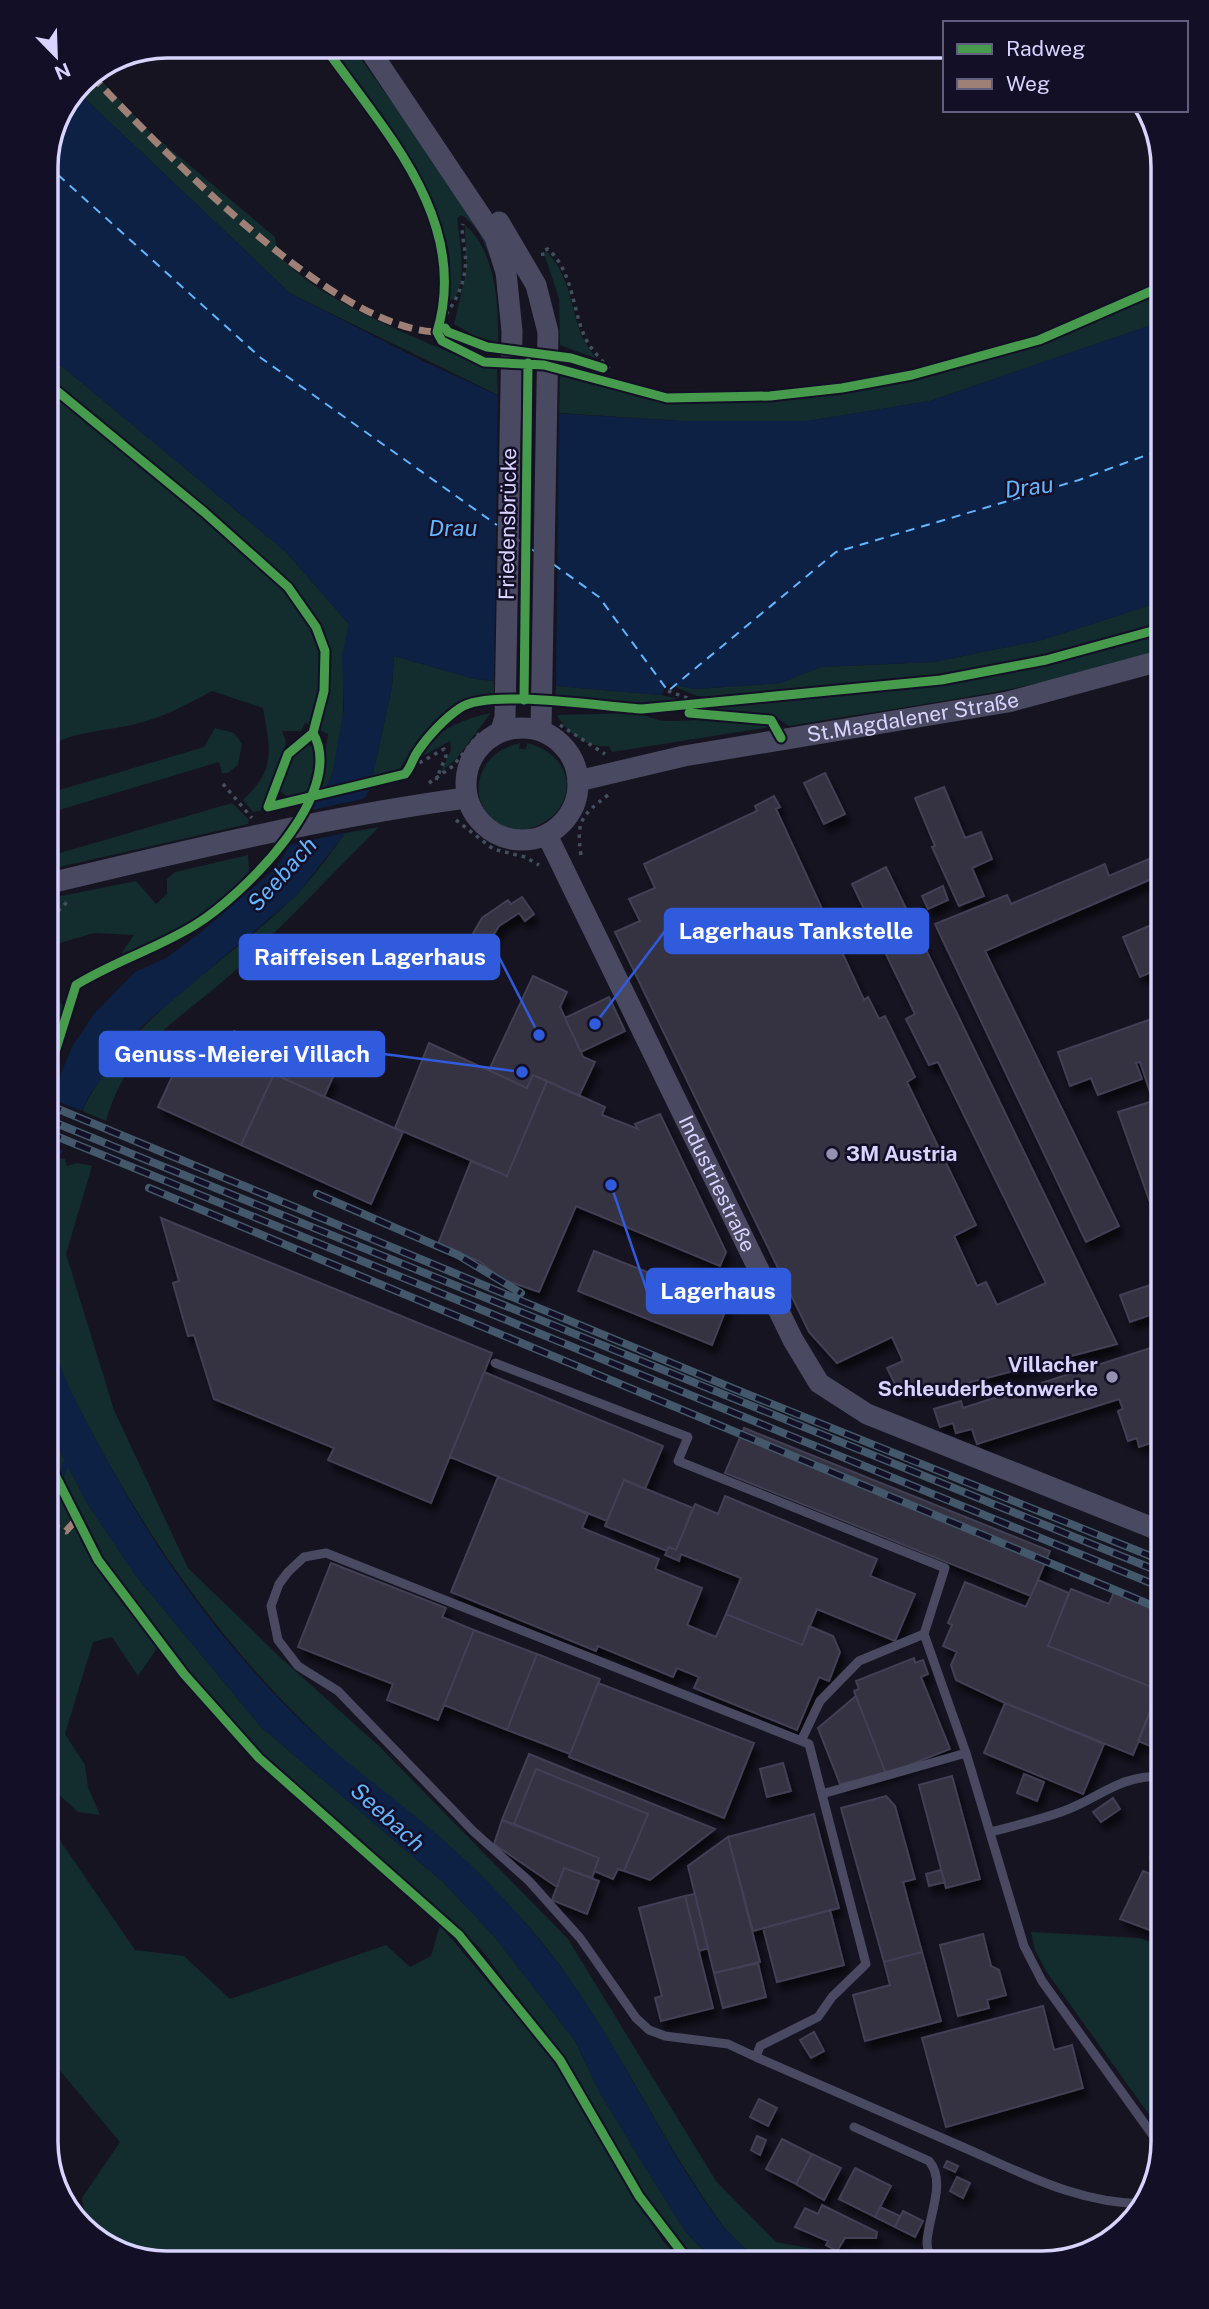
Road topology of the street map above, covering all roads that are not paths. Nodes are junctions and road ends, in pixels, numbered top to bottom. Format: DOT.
graph roads {
  1 [pos="375,58"];
  2 [pos="437,149"];
  3 [pos="1151,664"];
  4 [pos="541,723"];
  5 [pos="498,724"];
  6 [pos="578,781"];
  7 [pos="466,798"];
  8 [pos="547,835"];
  9 [pos="58,882"];
  10 [pos="495,1363"];
  11 [pos="1151,1527"];
  12 [pos="924,1634"];
  13 [pos="801,1741"];
  14 [pos="966,1753"];
  15 [pos="1151,1776"];
  16 [pos="822,1794"];
  17 [pos="991,1832"];
  18 [pos="756,2057"];
  19 [pos="853,2127"];
  20 [pos="1151,2132"];
  21 [pos="1132,2204"];
  22 [pos="929,2251"];
  1 -- 2 [label="street"];
  2 -- 4 [label="street, Friedensbrücke"];
  2 -- 5 [label="street, Friedensbrücke"];
  3 -- 6 [label="street, St.Magdalener Straße"];
  4 -- 5 [label="street"];
  4 -- 6 [label="street"];
  5 -- 7 [label="street"];
  6 -- 8 [label="street"];
  7 -- 8 [label="street"];
  7 -- 9 [label="street"];
  8 -- 11 [label="street, Industriestraße"];
  10 -- 12 [label="lane"];
  12 -- 13 [label="lane"];
  12 -- 14 [label="lane"];
  13 -- 16 [label="lane"];
  13 -- 18 [label="lane"];
  14 -- 16 [label="lane"];
  14 -- 17 [label="lane"];
  15 -- 17 [label="lane"];
  16 -- 18 [label="lane"];
  17 -- 20 [label="lane"];
  18 -- 21 [label="lane"];
  19 -- 22 [label="lane"];
}
